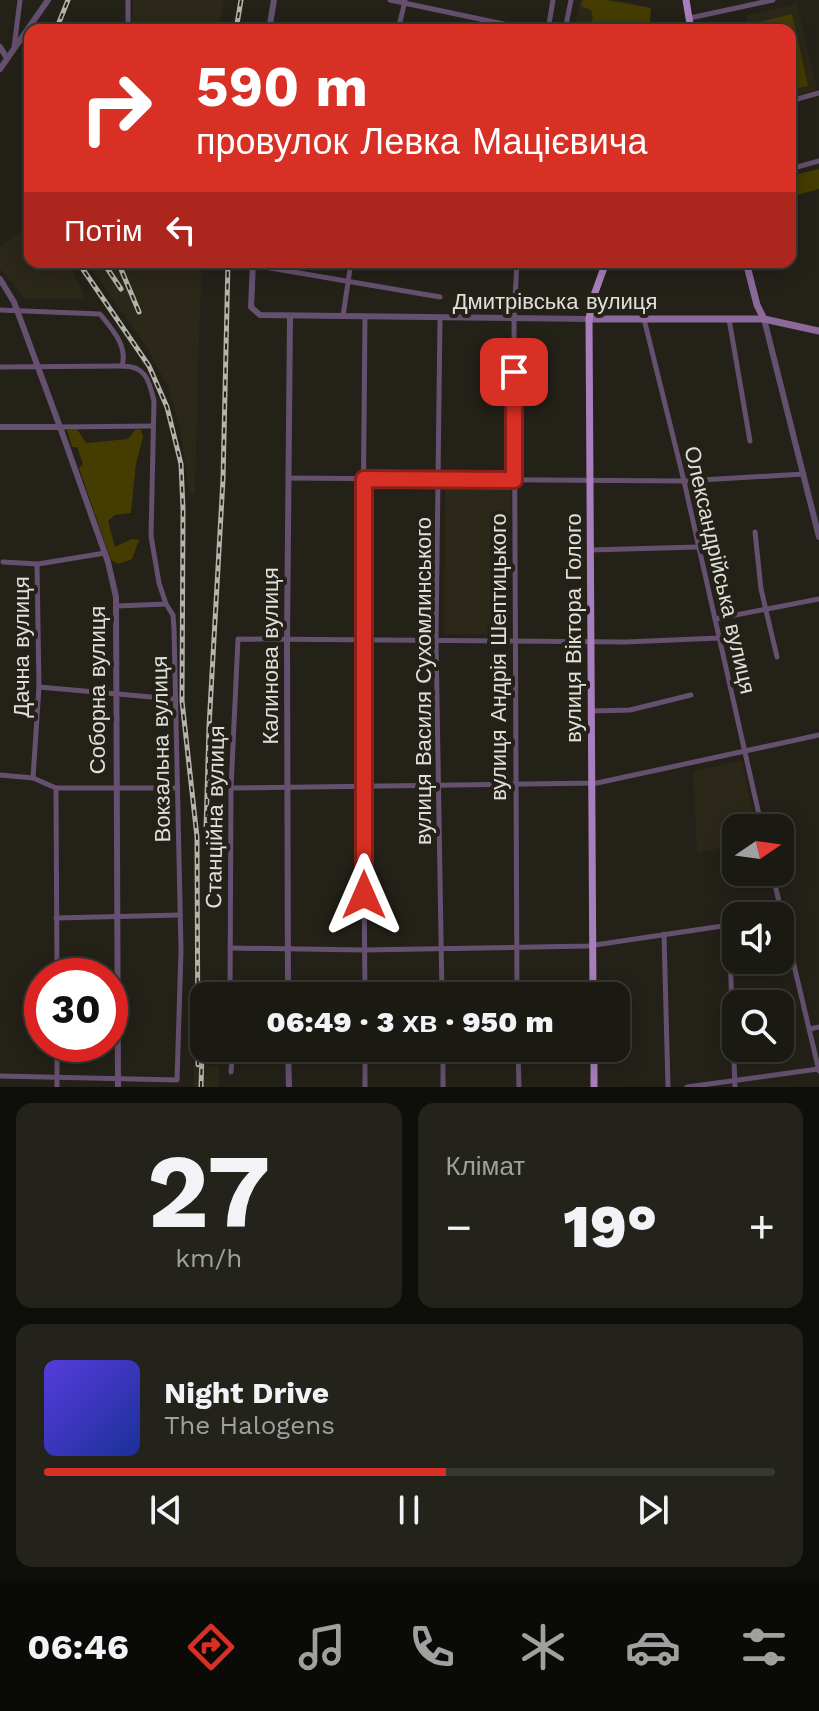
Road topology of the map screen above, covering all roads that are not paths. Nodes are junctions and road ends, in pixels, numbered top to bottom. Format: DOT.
graph roads {
  1 [pos="20,0"];
  2 [pos="48,0"];
  3 [pos="128,0"];
  4 [pos="274,0"];
  5 [pos="390,0"];
  6 [pos="553,0"];
  7 [pos="571,0"];
  8 [pos="686,0"];
  9 [pos="773,0"];
  10 [pos="404,2"];
  11 [pos="690,18"];
  12 [pos="31,24"];
  13 [pos="128,24"];
  14 [pos="270,24"];
  15 [pos="399,24"];
  16 [pos="505,24"];
  17 [pos="549,24"];
  18 [pos="566,24"];
  19 [pos="691,24"];
  20 [pos="24,34"];
  21 [pos="0,47"];
  22 [pos="13,49"];
  23 [pos="7,58"];
  24 [pos="0,69"];
  25 [pos="819,93"];
  26 [pos="796,99"];
  27 [pos="819,161"];
  28 [pos="796,167"];
  29 [pos="253,268"];
  30 [pos="281,268"];
  31 [pos="350,268"];
  32 [pos="517,268"];
  33 [pos="604,268"];
  34 [pos="748,268"];
  35 [pos="0,279"];
  36 [pos="348,280"];
  37 [pos="440,297"];
  38 [pos="0,310"];
  39 [pos="17,310"];
  40 [pos="290,317"];
  41 [pos="343,318"];
  42 [pos="365,318"];
  43 [pos="440,318"];
  44 [pos="514,318"];
  45 [pos="589,319"];
  46 [pos="644,319"];
  47 [pos="729,319"];
  48 [pos="764,319"];
  49 [pos="819,331"];
  50 [pos="122,366"];
  51 [pos="0,367"];
  52 [pos="36,367"];
  53 [pos="152,426"];
  54 [pos="0,427"];
  55 [pos="60,427"];
  56 [pos="750,441"];
  57 [pos="804,474"];
  58 [pos="288,478"];
  59 [pos="364,479"];
  60 [pos="438,479"];
  61 [pos="590,479"];
  62 [pos="514,480"];
  63 [pos="684,481"];
  64 [pos="755,532"];
  65 [pos="819,537"];
  66 [pos="698,547"];
  67 [pos="590,550"];
  68 [pos="105,553"];
  69 [pos="3,562"];
  70 [pos="37,564"];
  71 [pos="819,599"];
  72 [pos="166,604"];
  73 [pos="117,606"];
  74 [pos="767,609"];
  75 [pos="715,619"];
  76 [pos="287,638"];
  77 [pos="719,638"];
  78 [pos="362,639"];
  79 [pos="436,640"];
  80 [pos="514,641"];
  81 [pos="591,641"];
  82 [pos="777,657"];
  83 [pos="39,687"];
  84 [pos="115,695"];
  85 [pos="691,695"];
  86 [pos="174,699"];
  87 [pos="591,711"];
  88 [pos="819,735"];
  89 [pos="745,753"];
  90 [pos="0,775"];
  91 [pos="33,778"];
  92 [pos="592,783"];
  93 [pos="515,784"];
  94 [pos="363,785"];
  95 [pos="439,785"];
  96 [pos="288,786"];
  97 [pos="56,788"];
  98 [pos="115,788"];
  99 [pos="177,788"];
  100 [pos="231,788"];
  101 [pos="759,814"];
  102 [pos="180,915"];
  103 [pos="115,917"];
  104 [pos="56,918"];
  105 [pos="722,926"];
  106 [pos="664,934"];
  107 [pos="592,946"];
  108 [pos="230,948"];
  109 [pos="288,949"];
  110 [pos="441,949"];
  111 [pos="516,949"];
  112 [pos="364,950"];
  113 [pos="57,958"];
  114 [pos="794,967"];
  115 [pos="733,974"];
  116 [pos="230,982"];
  117 [pos="288,982"];
  118 [pos="365,982"];
  119 [pos="442,982"];
  120 [pos="517,982"];
  121 [pos="593,982"];
  122 [pos="819,1027"];
  123 [pos="810,1029"];
  124 [pos="57,1062"];
  125 [pos="232,1062"];
  126 [pos="288,1062"];
  127 [pos="365,1062"];
  128 [pos="443,1062"];
  129 [pos="518,1062"];
  130 [pos="594,1062"];
  131 [pos="819,1070"];
  132 [pos="231,1072"];
  133 [pos="0,1076"];
  134 [pos="57,1077"];
  135 [pos="118,1083"];
  136 [pos="735,1084"];
  137 [pos="57,1087"];
  138 [pos="289,1087"];
  139 [pos="365,1087"];
  140 [pos="443,1087"];
  141 [pos="519,1087"];
  142 [pos="594,1087"];
  143 [pos="668,1087"];
  144 [pos="687,1087"];
  1 -- 22 [label="street"];
  2 -- 12 [label="street"];
  3 -- 13 [label="street"];
  4 -- 14 [label="street"];
  5 -- 10 [label="street"];
  6 -- 17 [label="street"];
  7 -- 18 [label="street"];
  8 -- 11 [label="main road"];
  9 -- 11 [label="street"];
  10 -- 15 [label="street"];
  10 -- 16 [label="street"];
  11 -- 19 [label="main road"];
  20 -- 22 [label="street"];
  21 -- 23 [label="street"];
  22 -- 23 [label="street"];
  23 -- 24 [label="street"];
  25 -- 26 [label="street"];
  27 -- 28 [label="street"];
  29 -- 40 [label="street"];
  30 -- 36 [label="street"];
  31 -- 36 [label="street"];
  32 -- 44 [label="street, вулиця Андрія Шептицького"];
  33 -- 45 [label="main road, вулиця Віктора Голого"];
  34 -- 48 [label="main road"];
  35 -- 39 [label="street, Соборна вулиця"];
  36 -- 37 [label="street"];
  36 -- 41 [label="street"];
  38 -- 39 [label="street"];
  39 -- 50 [label="street"];
  39 -- 52 [label="street, Соборна вулиця"];
  40 -- 41 [label="street, Дмитрівська вулиця"];
  40 -- 58 [label="street, Калинова вулиця"];
  41 -- 42 [label="street, Дмитрівська вулиця"];
  42 -- 43 [label="street, Дмитрівська вулиця"];
  42 -- 59 [label="street"];
  43 -- 44 [label="street, Дмитрівська вулиця"];
  43 -- 60 [label="street, вулиця Василя Сухомлинського"];
  44 -- 45 [label="street, Дмитрівська вулиця"];
  44 -- 62 [label="street, вулиця Андрія Шептицького"];
  45 -- 46 [label="main road, Дмитрівська вулиця"];
  45 -- 61 [label="main road, вулиця Віктора Голого"];
  46 -- 47 [label="main road, Дмитрівська вулиця"];
  46 -- 63 [label="street, Олександрійська вулиця"];
  47 -- 48 [label="main road, Дмитрівська вулиця"];
  47 -- 56 [label="street"];
  48 -- 49 [label="main road, Дмитрівська вулиця"];
  48 -- 57 [label="street"];
  50 -- 52 [label="street"];
  50 -- 53 [label="street, Вокзальна вулиця"];
  51 -- 52 [label="street"];
  52 -- 55 [label="street, Соборна вулиця"];
  53 -- 55 [label="street"];
  53 -- 72 [label="street, Вокзальна вулиця"];
  54 -- 55 [label="street"];
  55 -- 68 [label="street, Соборна вулиця"];
  57 -- 63 [label="street"];
  57 -- 65 [label="street"];
  58 -- 59 [label="street"];
  58 -- 76 [label="street, Калинова вулиця"];
  59 -- 60 [label="street"];
  59 -- 78 [label="street"];
  60 -- 62 [label="street"];
  60 -- 79 [label="street, вулиця Василя Сухомлинського"];
  61 -- 62 [label="street"];
  61 -- 63 [label="street"];
  61 -- 67 [label="main road, вулиця Віктора Голого"];
  62 -- 80 [label="street, вулиця Андрія Шептицького"];
  63 -- 66 [label="street, Олександрійська вулиця"];
  64 -- 74 [label="street"];
  66 -- 67 [label="street"];
  66 -- 75 [label="street, Олександрійська вулиця"];
  67 -- 81 [label="main road, вулиця Віктора Голого"];
  68 -- 70 [label="street"];
  68 -- 73 [label="street, Соборна вулиця"];
  69 -- 70 [label="street"];
  70 -- 83 [label="street, Дачна вулиця"];
  71 -- 74 [label="street"];
  72 -- 73 [label="street"];
  72 -- 86 [label="street, Вокзальна вулиця"];
  73 -- 84 [label="street, Соборна вулиця"];
  74 -- 75 [label="street"];
  74 -- 82 [label="street"];
  75 -- 77 [label="street, Олександрійська вулиця"];
  76 -- 78 [label="street"];
  76 -- 96 [label="street, Калинова вулиця"];
  76 -- 100 [label="street, Станційна вулиця"];
  77 -- 81 [label="street"];
  77 -- 89 [label="street, Олександрійська вулиця"];
  78 -- 79 [label="street"];
  78 -- 94 [label="street"];
  79 -- 80 [label="street"];
  79 -- 95 [label="street, вулиця Василя Сухомлинського"];
  80 -- 81 [label="street"];
  80 -- 93 [label="street, вулиця Андрія Шептицького"];
  81 -- 87 [label="main road, вулиця Віктора Голого"];
  83 -- 84 [label="street"];
  83 -- 91 [label="street, Дачна вулиця"];
  84 -- 86 [label="street"];
  84 -- 98 [label="street, Соборна вулиця"];
  85 -- 87 [label="street"];
  86 -- 99 [label="street, Вокзальна вулиця"];
  87 -- 92 [label="main road, вулиця Віктора Голого"];
  88 -- 89 [label="street"];
  89 -- 92 [label="street"];
  89 -- 101 [label="street, Олександрійська вулиця"];
  90 -- 91 [label="street"];
  91 -- 97 [label="street"];
  92 -- 93 [label="street"];
  92 -- 107 [label="main road, вулиця Віктора Голого"];
  93 -- 95 [label="street"];
  93 -- 111 [label="street, вулиця Андрія Шептицького"];
  94 -- 95 [label="street"];
  94 -- 96 [label="street"];
  94 -- 112 [label="street"];
  95 -- 110 [label="street, вулиця Василя Сухомлинського"];
  96 -- 100 [label="street"];
  96 -- 109 [label="street, Калинова вулиця"];
  97 -- 98 [label="street"];
  97 -- 104 [label="street"];
  98 -- 99 [label="street"];
  98 -- 103 [label="street, Соборна вулиця"];
  99 -- 102 [label="street, Вокзальна вулиця"];
  100 -- 108 [label="street, Станційна вулиця"];
  102 -- 103 [label="street"];
  102 -- 135 [label="street, Вокзальна вулиця"];
  103 -- 104 [label="street"];
  103 -- 135 [label="street, Соборна вулиця"];
  104 -- 113 [label="street"];
  105 -- 106 [label="street"];
  106 -- 107 [label="street"];
  106 -- 143 [label="street"];
  107 -- 111 [label="street"];
  107 -- 121 [label="main road, вулиця Віктора Голого"];
  108 -- 109 [label="street"];
  108 -- 116 [label="street, Станційна вулиця"];
  109 -- 112 [label="street"];
  109 -- 117 [label="street, Калинова вулиця"];
  110 -- 111 [label="street"];
  110 -- 112 [label="street"];
  110 -- 119 [label="street, вулиця Василя Сухомлинського"];
  111 -- 120 [label="street, вулиця Андрія Шептицького"];
  112 -- 118 [label="street"];
  114 -- 123 [label="street"];
  115 -- 136 [label="street"];
  122 -- 123 [label="street"];
  123 -- 131 [label="street"];
  124 -- 134 [label="street"];
  125 -- 132 [label="street"];
  126 -- 138 [label="street"];
  127 -- 139 [label="street"];
  128 -- 140 [label="street"];
  129 -- 141 [label="street"];
  130 -- 142 [label="main road"];
  131 -- 136 [label="street"];
  133 -- 134 [label="street"];
  134 -- 135 [label="street"];
  134 -- 137 [label="street"];
  136 -- 144 [label="street"];
}
